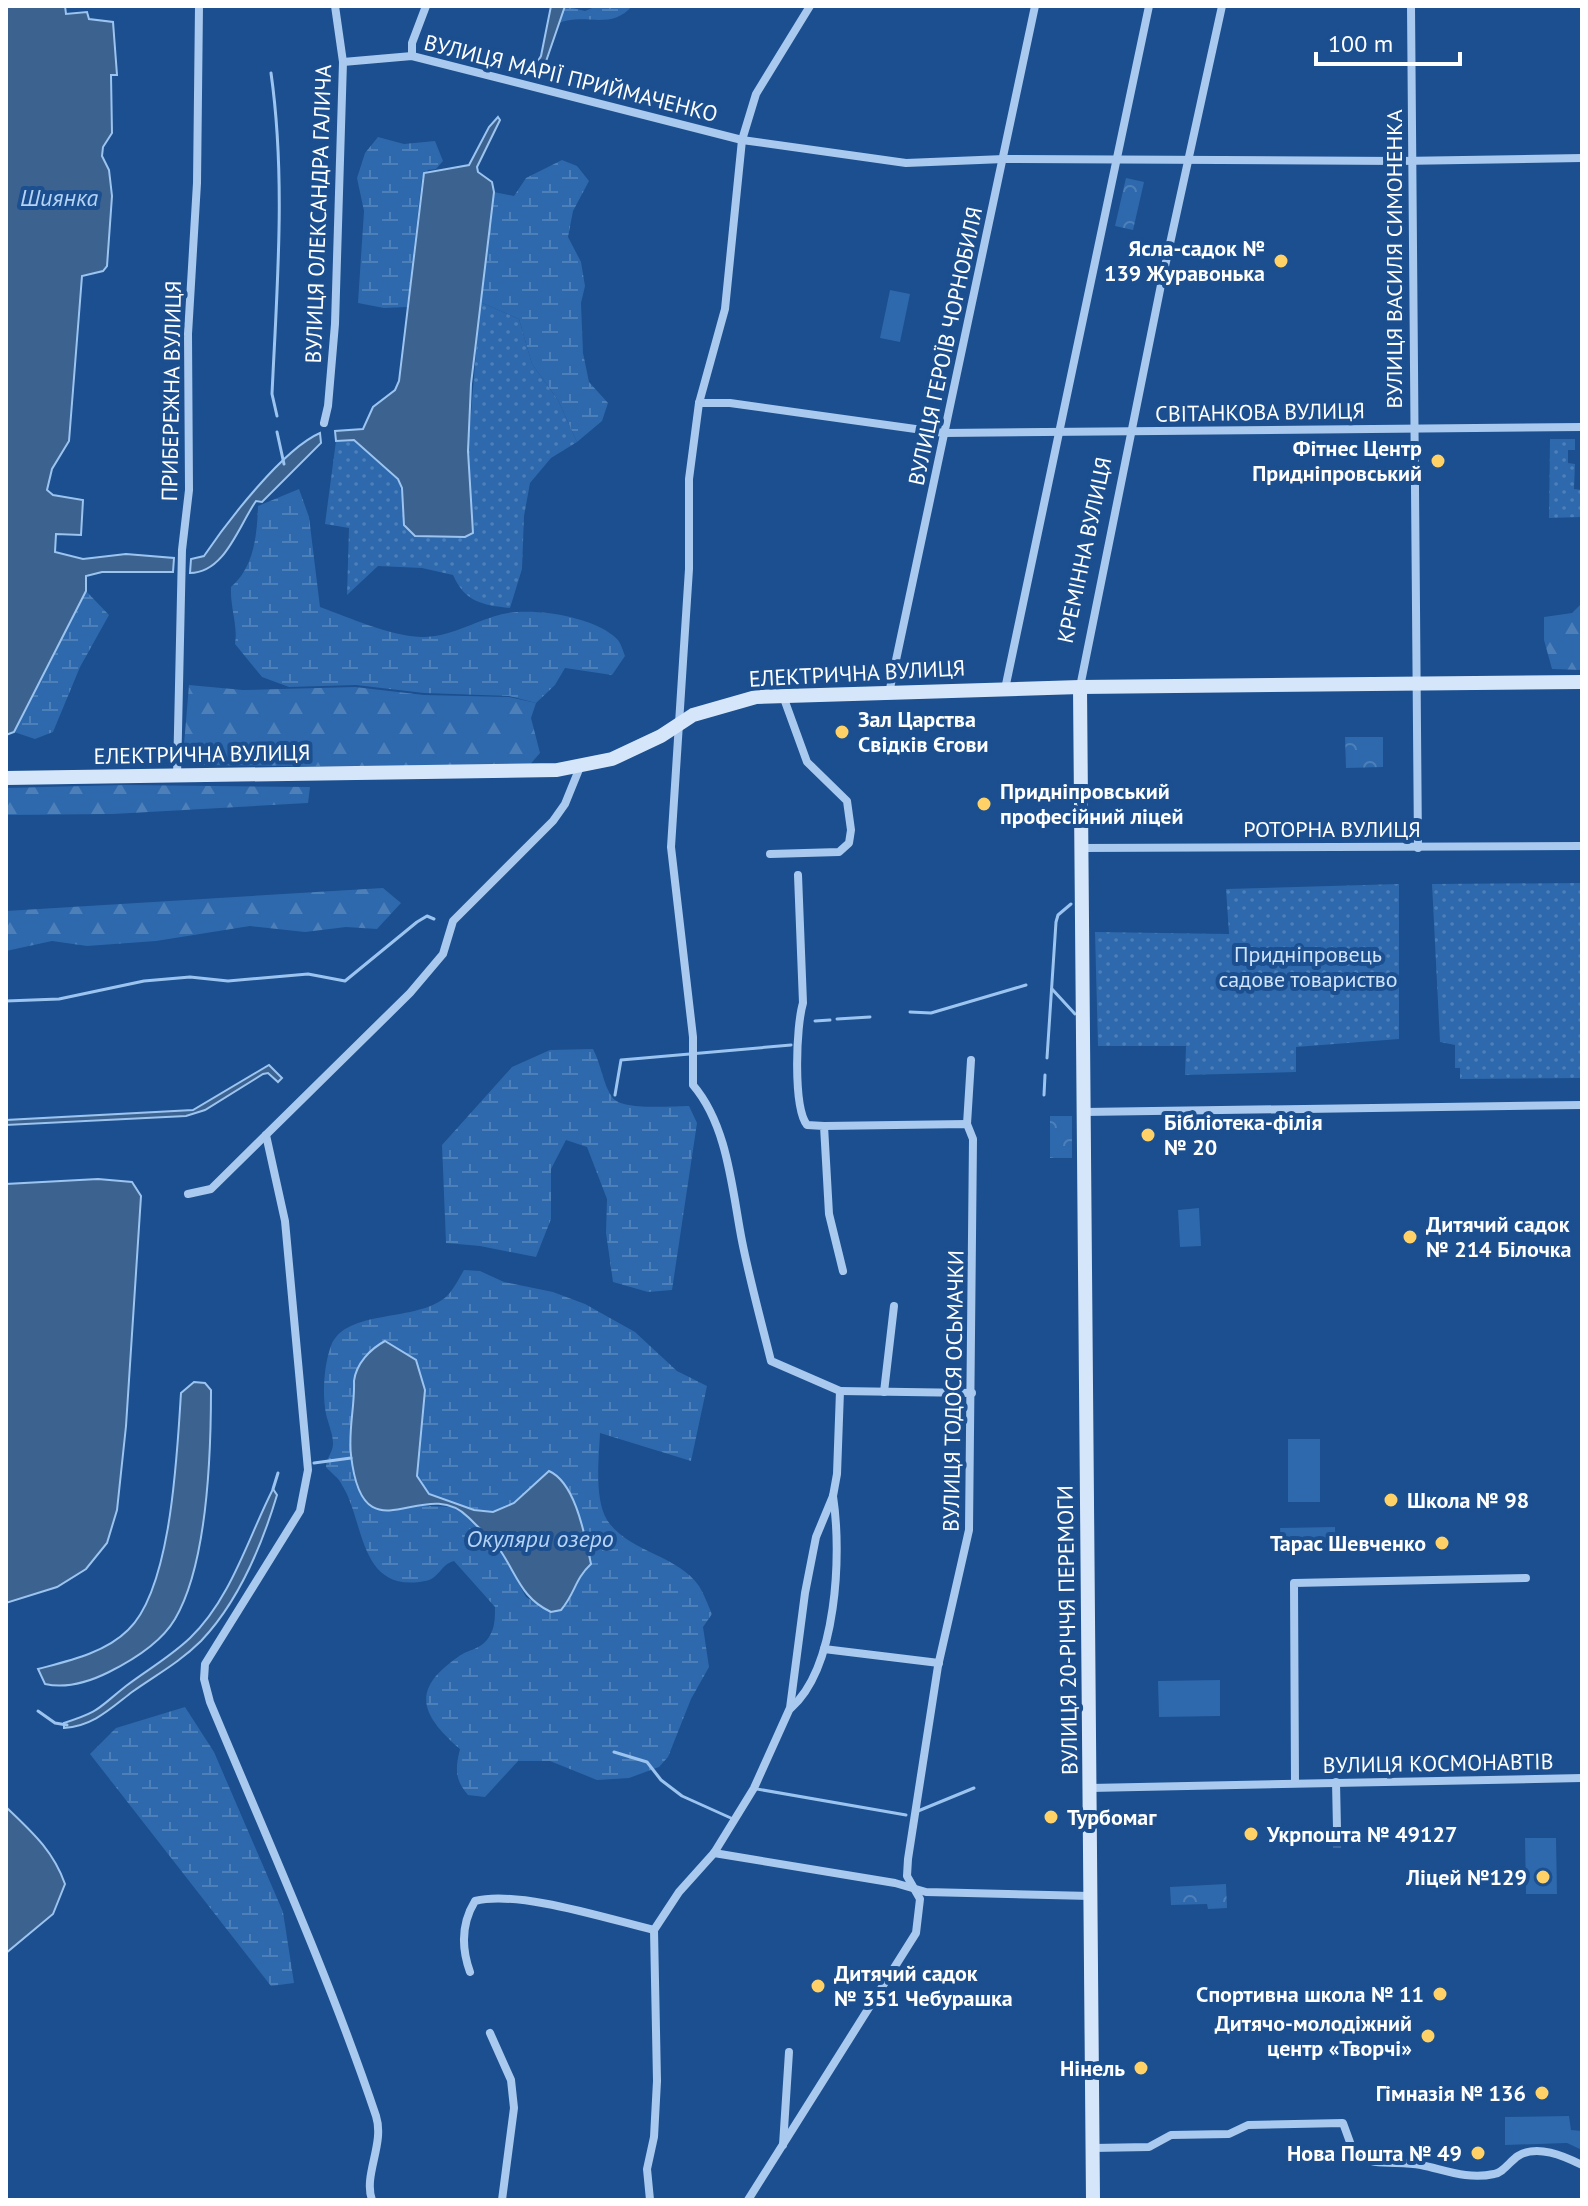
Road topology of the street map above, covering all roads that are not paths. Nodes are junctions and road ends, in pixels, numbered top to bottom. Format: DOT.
graph roads {
  1 [pos="199,6"];
  2 [pos="335,6"];
  3 [pos="426,6"];
  4 [pos="810,6"];
  5 [pos="1035,6"];
  6 [pos="1149,6"];
  7 [pos="1222,6"];
  8 [pos="1411,6"];
  9 [pos="412,56"];
  10 [pos="343,62"];
  11 [pos="742,140"];
  12 [pos="1582,158"];
  13 [pos="1004,159"];
  14 [pos="1118,161"];
  15 [pos="1412,161"];
  16 [pos="1188,162"];
  17 [pos="699,403"];
  18 [pos="324,423"];
  19 [pos="1582,427"];
  20 [pos="1412,428"];
  21 [pos="1060,432"];
  22 [pos="1131,432"];
  23 [pos="944,433"];
  24 [pos="1582,682"];
  25 [pos="1416,684"];
  26 [pos="1080,687"];
  27 [pos="1005,689"];
  28 [pos="889,693"];
  29 [pos="783,696"];
  30 [pos="679,724"];
  31 [pos="580,767"];
  32 [pos="177,776"];
  33 [pos="6,778"];
  34 [pos="1582,846"];
  35 [pos="1418,848"];
  36 [pos="770,854"];
  37 [pos="1082,862"];
  38 [pos="798,875"];
  39 [pos="971,1060"];
  40 [pos="1582,1105"];
  41 [pos="1084,1112"];
  42 [pos="967,1124"];
  43 [pos="824,1126"];
  44 [pos="266,1135"];
  45 [pos="188,1194"];
  46 [pos="843,1271"];
  47 [pos="894,1306"];
  48 [pos="840,1391"];
  49 [pos="884,1392"];
  50 [pos="972,1393"];
  51 [pos="833,1496"];
  52 [pos="1526,1578"];
  53 [pos="824,1649"];
  54 [pos="939,1663"];
  55 [pos="790,1708"];
  56 [pos="1582,1778"];
  57 [pos="1336,1782"];
  58 [pos="1295,1783"];
  59 [pos="1090,1788"];
  60 [pos="1337,1829"];
  61 [pos="714,1853"];
  62 [pos="917,1890"];
  63 [pos="1091,1896"];
  64 [pos="654,1930"];
  65 [pos="470,1972"];
  66 [pos="490,2033"];
  67 [pos="789,2052"];
  68 [pos="1093,2148"];
  69 [pos="782,2150"];
  70 [pos="1582,2165"];
  71 [pos="372,2200"];
  72 [pos="502,2200"];
  73 [pos="650,2200"];
  74 [pos="748,2200"];
  75 [pos="1093,2200"];
  1 -- 32 [label="street, ПРИБЕРЕЖНА ВУЛИЦЯ"];
  2 -- 10 [label="street, ВУЛИЦЯ ОЛЕКСАНДРА ГАЛИЧА"];
  3 -- 9 [label="street"];
  4 -- 11 [label="street, ВУЛИЦЯ МАРІЇ ПРИЙМАЧЕНКО"];
  5 -- 13 [label="street, ВУЛИЦЯ ГЕРОЇВ ЧОРНОБИЛЯ"];
  6 -- 14 [label="street"];
  7 -- 16 [label="street, КРЕМІННА ВУЛИЦЯ"];
  8 -- 15 [label="street, ВУЛИЦЯ ВАСИЛЯ СИМОНЕНКА"];
  9 -- 10 [label="street, ВУЛИЦЯ МАРІЇ ПРИЙМАЧЕНКО"];
  9 -- 11 [label="street, ВУЛИЦЯ МАРІЇ ПРИЙМАЧЕНКО"];
  10 -- 18 [label="street, ВУЛИЦЯ ОЛЕКСАНДРА ГАЛИЧА"];
  11 -- 13 [label="street, ВУЛИЦЯ МАРІЇ ПРИЙМАЧЕНКО"];
  11 -- 17 [label="street, ВУЛИЦЯ МАРІЇ ПРИЙМАЧЕНКО"];
  12 -- 15 [label="street, ВУЛИЦЯ МАРІЇ ПРИЙМАЧЕНКО"];
  13 -- 14 [label="street, ВУЛИЦЯ МАРІЇ ПРИЙМАЧЕНКО"];
  13 -- 23 [label="street, ВУЛИЦЯ ГЕРОЇВ ЧОРНОБИЛЯ"];
  14 -- 16 [label="street, ВУЛИЦЯ МАРІЇ ПРИЙМАЧЕНКО"];
  14 -- 21 [label="street"];
  15 -- 16 [label="street, ВУЛИЦЯ МАРІЇ ПРИЙМАЧЕНКО"];
  15 -- 20 [label="street, ВУЛИЦЯ ВАСИЛЯ СИМОНЕНКА"];
  16 -- 22 [label="street, КРЕМІННА ВУЛИЦЯ"];
  17 -- 23 [label="street, СВІТАНКОВА ВУЛИЦЯ"];
  17 -- 30 [label="street, ВУЛИЦЯ МАРІЇ ПРИЙМАЧЕНКО"];
  19 -- 20 [label="street, СВІТАНКОВА ВУЛИЦЯ"];
  20 -- 22 [label="street, СВІТАНКОВА ВУЛИЦЯ"];
  20 -- 25 [label="street, ВУЛИЦЯ ВАСИЛЯ СИМОНЕНКА"];
  21 -- 22 [label="street, СВІТАНКОВА ВУЛИЦЯ"];
  21 -- 23 [label="street, СВІТАНКОВА ВУЛИЦЯ"];
  21 -- 27 [label="street"];
  22 -- 26 [label="street, КРЕМІННА ВУЛИЦЯ"];
  23 -- 28 [label="street, ВУЛИЦЯ ГЕРОЇВ ЧОРНОБИЛЯ"];
  24 -- 25 [label="street, ЕЛЕКТРИЧНА ВУЛИЦЯ"];
  25 -- 26 [label="street, ЕЛЕКТРИЧНА ВУЛИЦЯ"];
  25 -- 35 [label="street, ВУЛИЦЯ ВАСИЛЯ СИМОНЕНКА"];
  26 -- 27 [label="street, ЕЛЕКТРИЧНА ВУЛИЦЯ"];
  26 -- 37 [label="street, КРЕМІННА ВУЛИЦЯ"];
  27 -- 28 [label="street, ЕЛЕКТРИЧНА ВУЛИЦЯ"];
  28 -- 29 [label="street, ЕЛЕКТРИЧНА ВУЛИЦЯ"];
  29 -- 30 [label="street, ЕЛЕКТРИЧНА ВУЛИЦЯ"];
  29 -- 36 [label="street"];
  30 -- 31 [label="street, ЕЛЕКТРИЧНА ВУЛИЦЯ"];
  30 -- 48 [label="street, ВУЛИЦЯ МАРІЇ ПРИЙМАЧЕНКО"];
  31 -- 32 [label="street, ЕЛЕКТРИЧНА ВУЛИЦЯ"];
  31 -- 44 [label="street"];
  32 -- 33 [label="street, ЕЛЕКТРИЧНА ВУЛИЦЯ"];
  34 -- 35 [label="street, РОТОРНА ВУЛИЦЯ"];
  35 -- 37 [label="street, РОТОРНА ВУЛИЦЯ"];
  37 -- 41 [label="street, КРЕМІННА ВУЛИЦЯ"];
  38 -- 43 [label="street"];
  39 -- 42 [label="street, ВУЛИЦЯ ТОДОСЯ ОСЬМАЧКИ"];
  40 -- 41 [label="street"];
  41 -- 59 [label="street, ВУЛИЦЯ 20-РІЧЧЯ ПЕРЕМОГИ"];
  42 -- 43 [label="street"];
  42 -- 50 [label="street, ВУЛИЦЯ ТОДОСЯ ОСЬМАЧКИ"];
  43 -- 46 [label="street"];
  44 -- 45 [label="street"];
  44 -- 71 [label="street"];
  47 -- 49 [label="street"];
  48 -- 49 [label="street"];
  48 -- 51 [label="street"];
  49 -- 50 [label="street"];
  50 -- 54 [label="street, ВУЛИЦЯ ТОДОСЯ ОСЬМАЧКИ"];
  51 -- 53 [label="street"];
  51 -- 55 [label="street"];
  52 -- 58 [label="street, ВУЛИЦЯ КОСМОНАВТІВ"];
  53 -- 54 [label="street"];
  53 -- 55 [label="street"];
  54 -- 62 [label="street, ВУЛИЦЯ ТОДОСЯ ОСЬМАЧКИ"];
  55 -- 61 [label="street"];
  56 -- 57 [label="street, ВУЛИЦЯ КОСМОНАВТІВ"];
  57 -- 58 [label="street, ВУЛИЦЯ КОСМОНАВТІВ"];
  57 -- 60 [label="street"];
  58 -- 59 [label="street, ВУЛИЦЯ КОСМОНАВТІВ"];
  59 -- 63 [label="street, ВУЛИЦЯ 20-РІЧЧЯ ПЕРЕМОГИ"];
  61 -- 62 [label="street"];
  61 -- 64 [label="street"];
  62 -- 63 [label="street"];
  62 -- 69 [label="street, ВУЛИЦЯ ТОДОСЯ ОСЬМАЧКИ"];
  63 -- 68 [label="street, ВУЛИЦЯ 20-РІЧЧЯ ПЕРЕМОГИ"];
  64 -- 65 [label="street"];
  64 -- 73 [label="street"];
  66 -- 72 [label="street"];
  67 -- 69 [label="street"];
  68 -- 70 [label="street"];
  68 -- 75 [label="street, ВУЛИЦЯ 20-РІЧЧЯ ПЕРЕМОГИ"];
  69 -- 74 [label="street, ВУЛИЦЯ ТОДОСЯ ОСЬМАЧКИ"];
}
